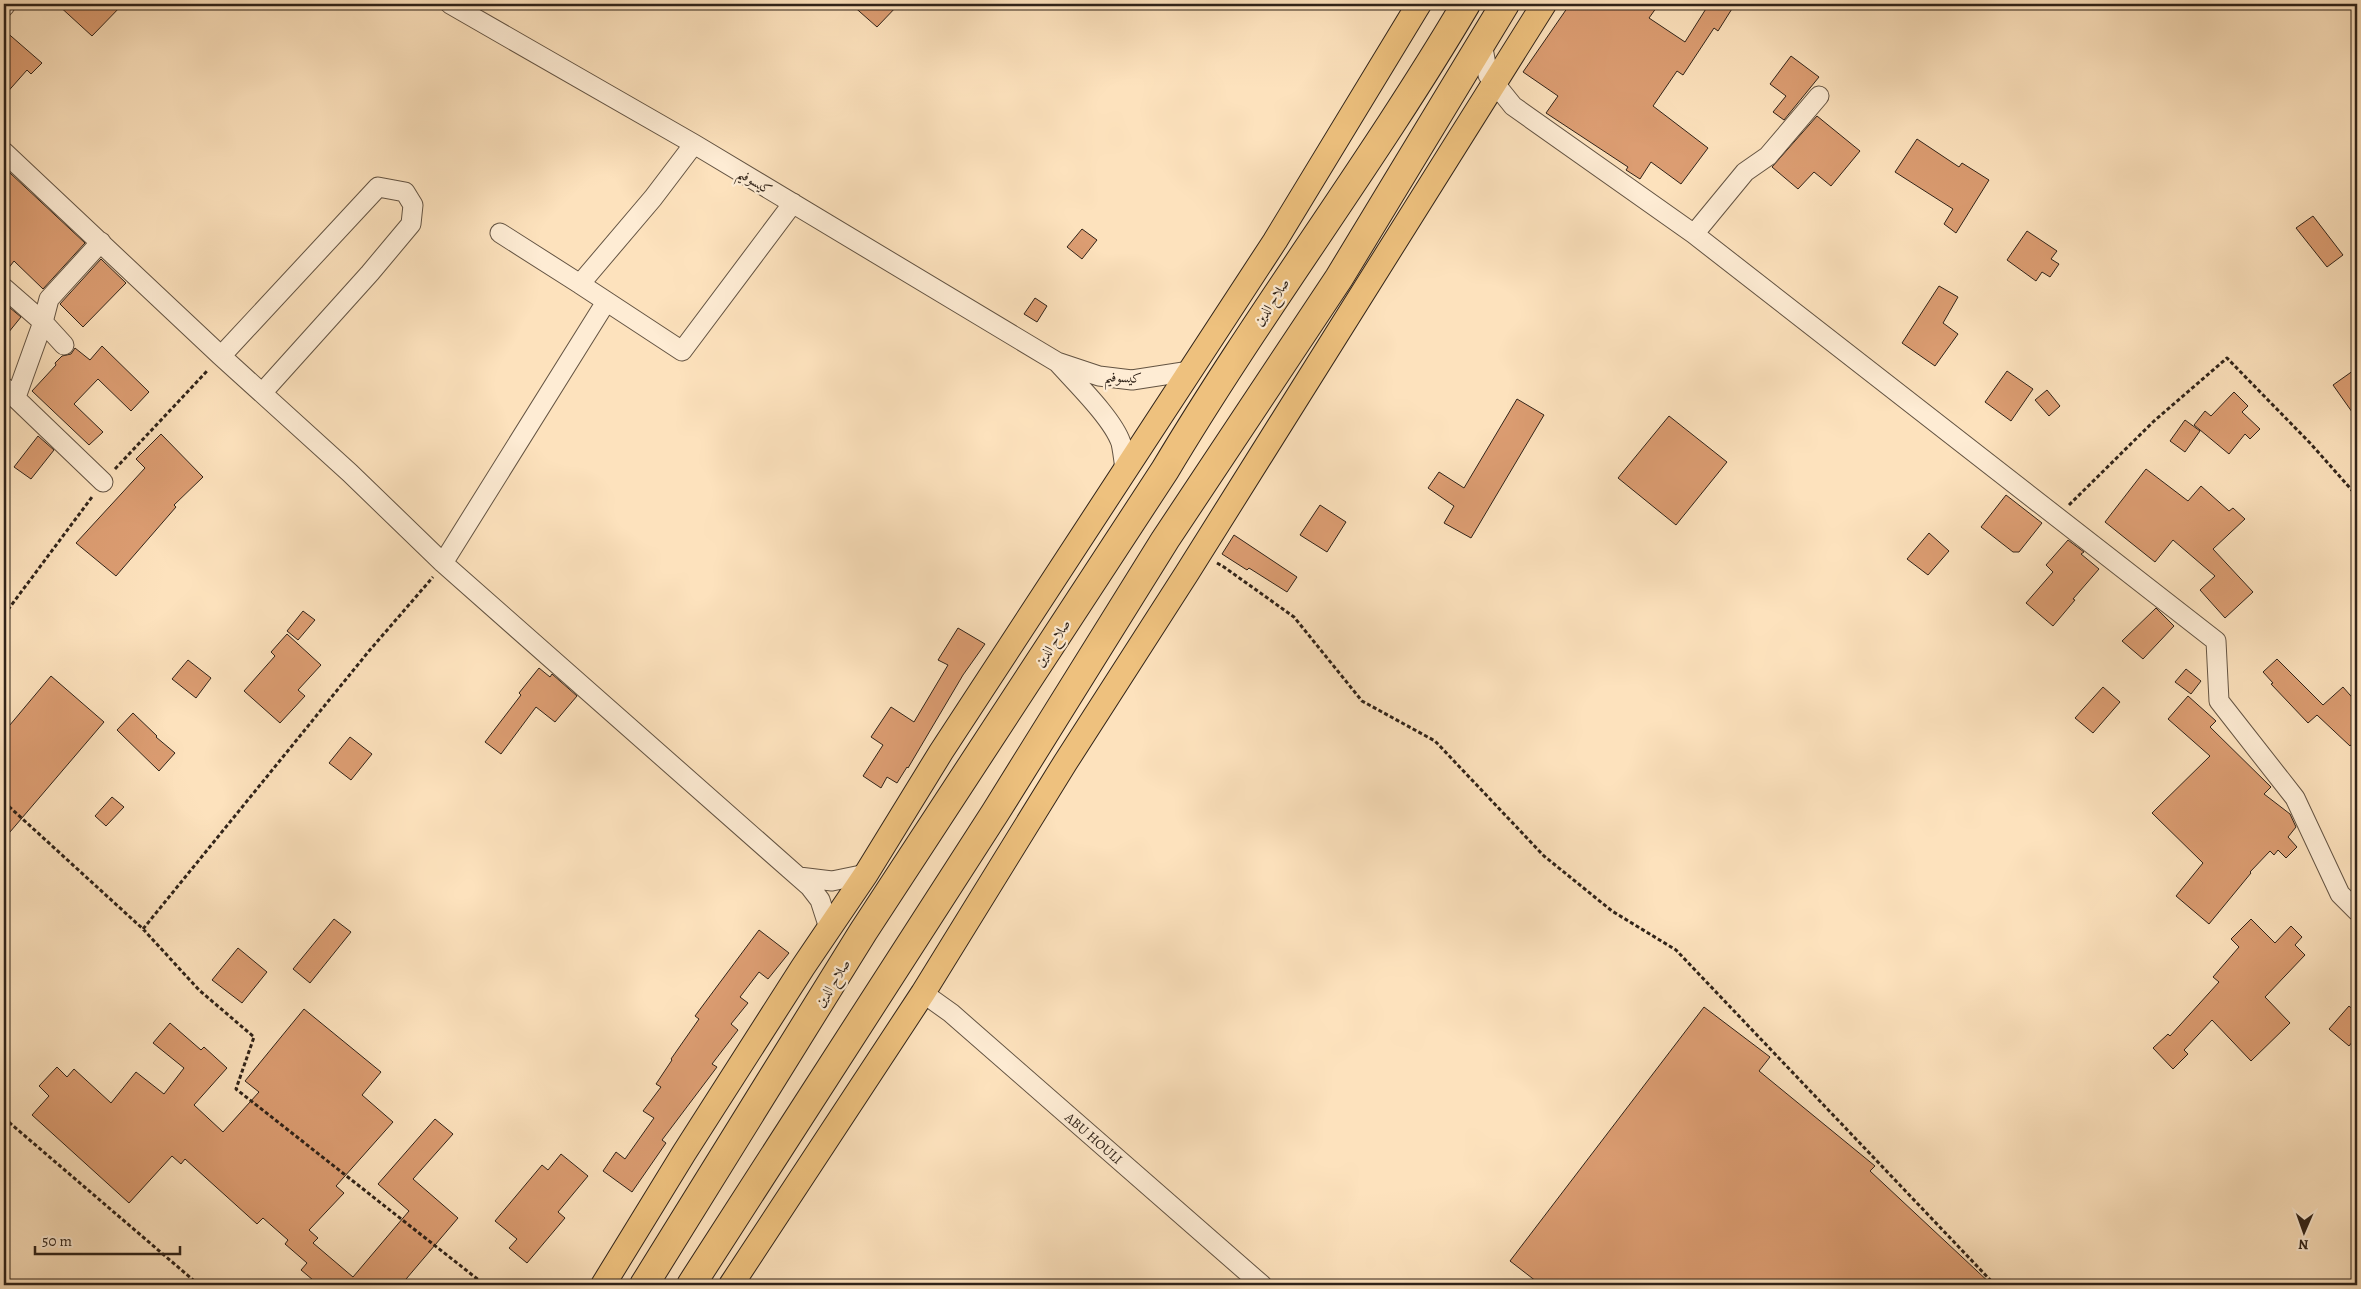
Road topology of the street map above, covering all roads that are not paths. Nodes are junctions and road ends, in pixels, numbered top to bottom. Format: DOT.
graph roads {
  1 [pos="6,4"];
  2 [pos="450,4"];
  3 [pos="1419,4"];
  4 [pos="1466,4"];
  5 [pos="1505,4"];
  6 [pos="1544,4"];
  7 [pos="4,7"];
  8 [pos="1482,43"];
  9 [pos="1494,85"];
  10 [pos="1820,96"];
  11 [pos="694,144"];
  12 [pos="7,161"];
  13 [pos="793,204"];
  14 [pos="500,233"];
  15 [pos="1694,234"];
  16 [pos="101,242"];
  17 [pos="580,284"];
  18 [pos="4,288"];
  19 [pos="606,302"];
  20 [pos="43,322"];
  21 [pos="64,344"];
  22 [pos="221,356"];
  23 [pos="1057,362"];
  24 [pos="1190,371"];
  25 [pos="10,392"];
  26 [pos="262,392"];
  27 [pos="1125,470"];
  28 [pos="103,482"];
  29 [pos="443,563"];
  30 [pos="866,874"];
  31 [pos="799,877"];
  32 [pos="2357,911"];
  33 [pos="829,928"];
  34 [pos="923,993"];
  35 [pos="603,1285"];
  36 [pos="644,1285"];
  37 [pos="691,1285"];
  38 [pos="731,1285"];
  39 [pos="1262,1285"];
  1 -- 7 [label="street"];
  2 -- 11 [label="street, كيسوفيم"];
  3 -- 24 [label="main road"];
  4 -- 36 [label="highway, صلاح الدين"];
  5 -- 8 [label="highway"];
  6 -- 9 [label="main road"];
  8 -- 9 [label="street"];
  8 -- 37 [label="highway"];
  9 -- 15 [label="street"];
  9 -- 34 [label="main road"];
  10 -- 15 [label="street"];
  11 -- 13 [label="street, كيسوفيم"];
  11 -- 17 [label="street"];
  12 -- 16 [label="street"];
  13 -- 19 [label="street"];
  13 -- 23 [label="street, كيسوفيم"];
  14 -- 17 [label="street"];
  15 -- 32 [label="street"];
  16 -- 20 [label="street"];
  16 -- 22 [label="street"];
  17 -- 19 [label="street"];
  18 -- 20 [label="street"];
  19 -- 29 [label="street"];
  20 -- 21 [label="street"];
  20 -- 25 [label="street"];
  22 -- 26 [label="street"];
  22 -- 26 [label="street"];
  23 -- 24 [label="street, كيسوفيم"];
  23 -- 27 [label="street, كيسوفيم"];
  24 -- 27 [label="main road"];
  25 -- 28 [label="street"];
  26 -- 29 [label="street"];
  27 -- 30 [label="main road"];
  29 -- 31 [label="street"];
  30 -- 31 [label="street"];
  30 -- 33 [label="main road"];
  31 -- 33 [label="street"];
  33 -- 35 [label="main road"];
  34 -- 38 [label="main road"];
  34 -- 39 [label="street, ABU HOULI"];
}
